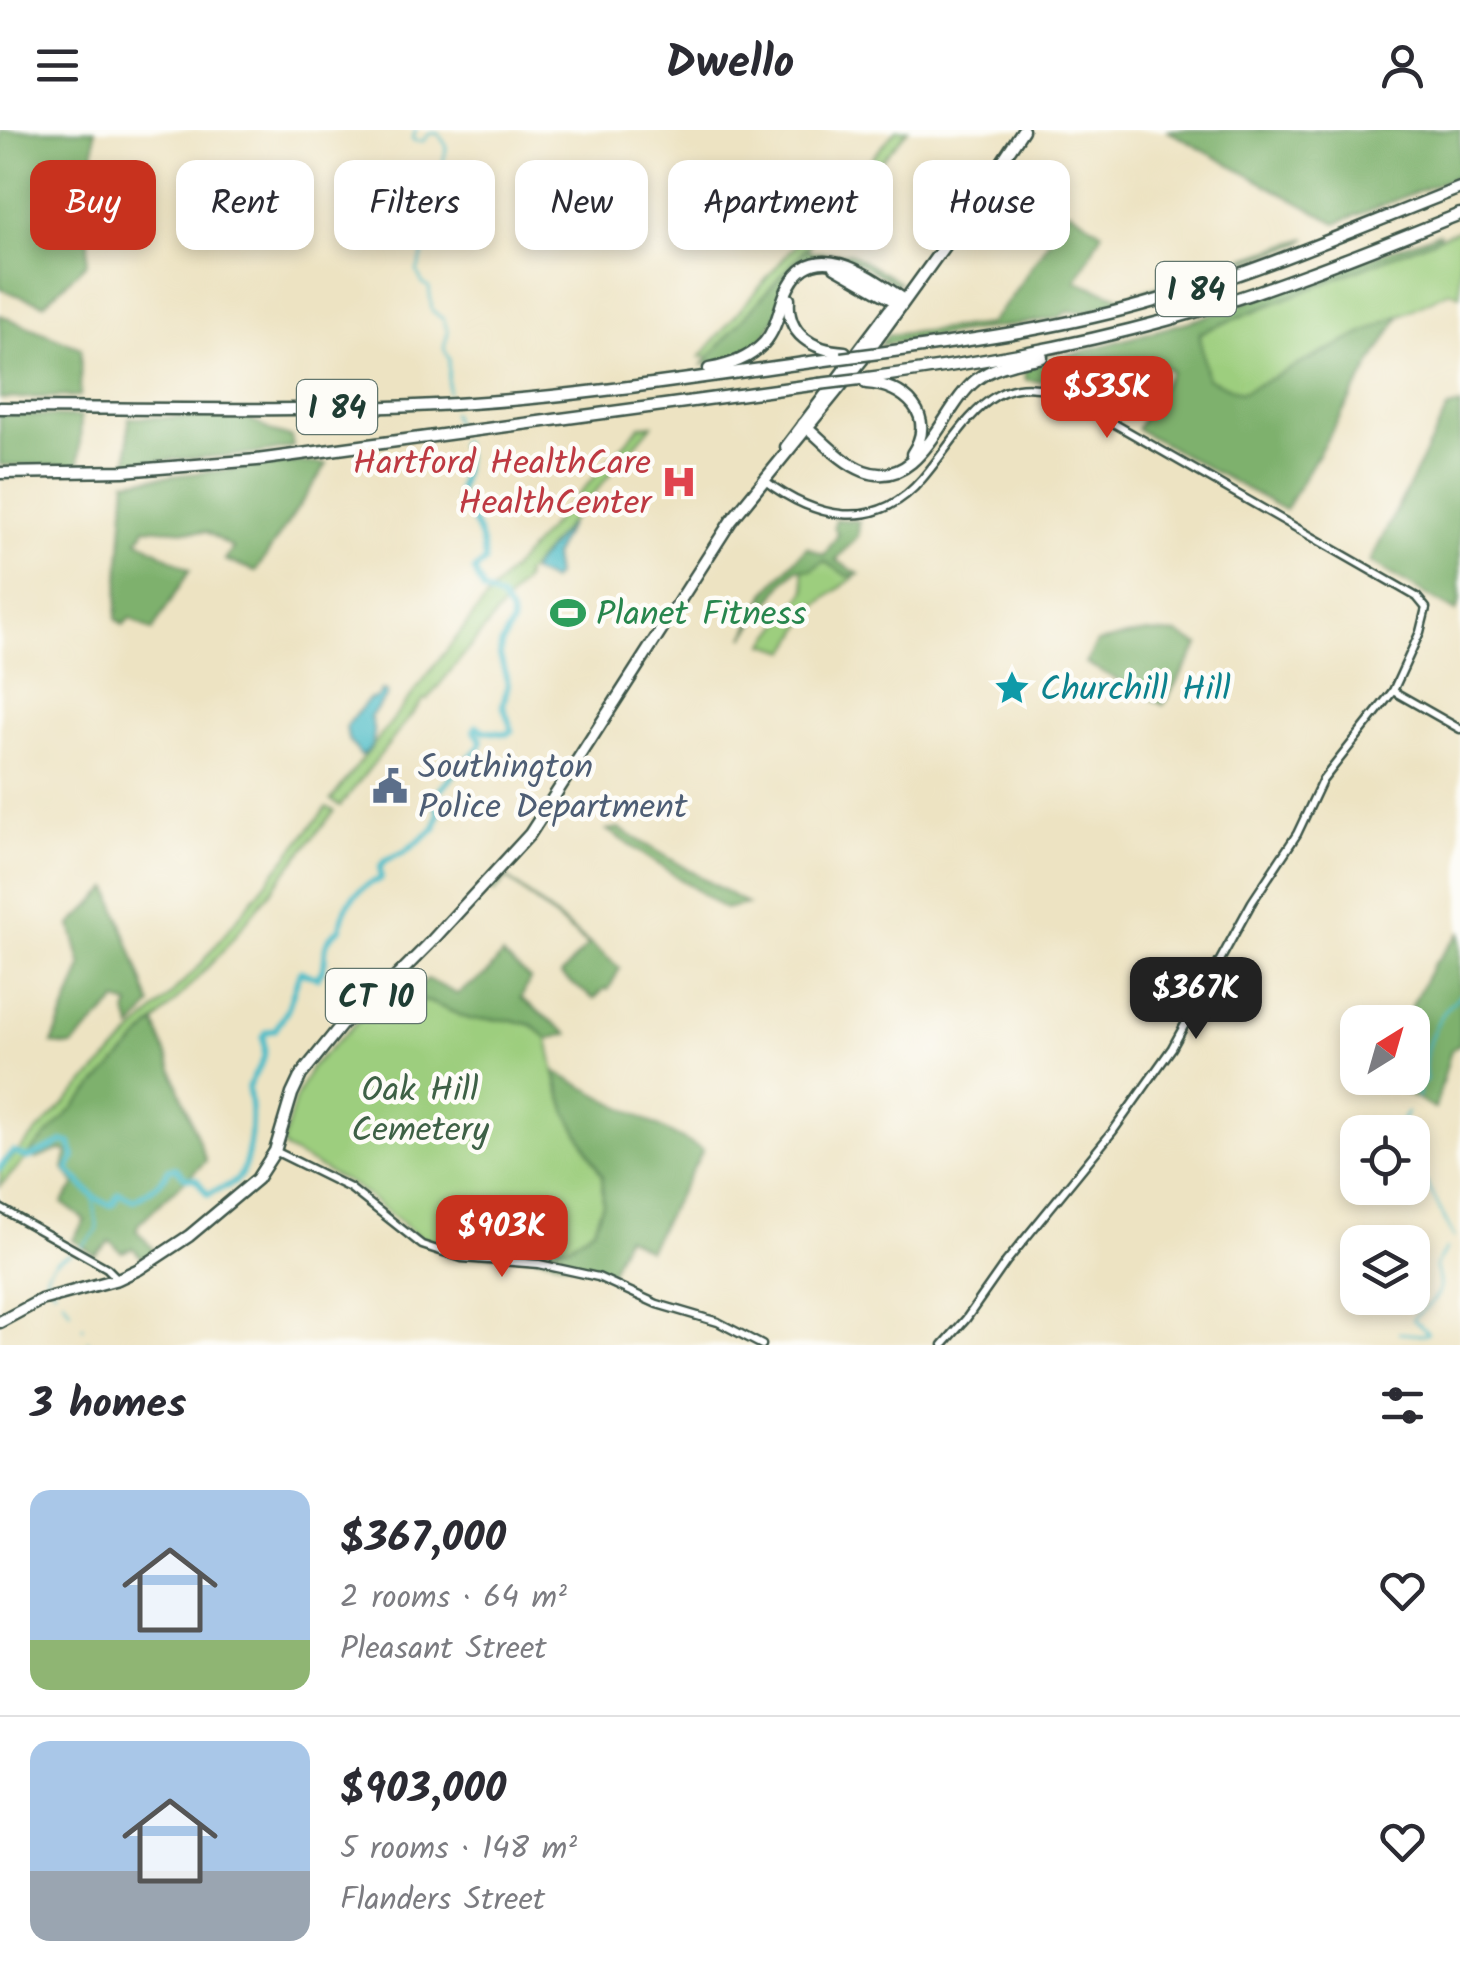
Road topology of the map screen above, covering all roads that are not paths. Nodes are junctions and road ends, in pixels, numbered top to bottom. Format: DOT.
graph roads {
  1 [pos="1023,130"];
  2 [pos="1460,188"];
  3 [pos="1460,214"];
  4 [pos="902,301"];
  5 [pos="1192,313"];
  6 [pos="843,355"];
  7 [pos="705,373"];
  8 [pos="859,381"];
  9 [pos="0,408"];
  10 [pos="806,426"];
  11 [pos="0,473"];
  12 [pos="763,479"];
  13 [pos="1393,691"];
  14 [pos="1460,730"];
  15 [pos="276,1151"];
  16 [pos="0,1208"];
  17 [pos="118,1278"];
  18 [pos="0,1322"];
  19 [pos="762,1345"];
  20 [pos="943,1345"];
  1 -- 4 [label="highway, CT 10"];
  2 -- 6 [label="highway, I 84, bridge"];
  3 -- 5 [label="highway, I 84"];
  4 -- 6 [label="highway"];
  4 -- 7 [label="highway"];
  4 -- 10 [label="highway, CT 10"];
  5 -- 8 [label="highway, I 84"];
  5 -- 10 [label="highway"];
  6 -- 7 [label="highway"];
  7 -- 9 [label="highway, I 84"];
  8 -- 10 [label="highway"];
  8 -- 11 [label="highway, I 84, bridge"];
  10 -- 12 [label="highway, CT 10"];
  12 -- 13 [label="street"];
  12 -- 15 [label="highway, CT 10"];
  13 -- 14 [label="street"];
  13 -- 20 [label="street"];
  15 -- 17 [label="highway, CT 10"];
  15 -- 19 [label="street"];
  16 -- 17 [label="street"];
  17 -- 18 [label="highway, CT 10"];
}
